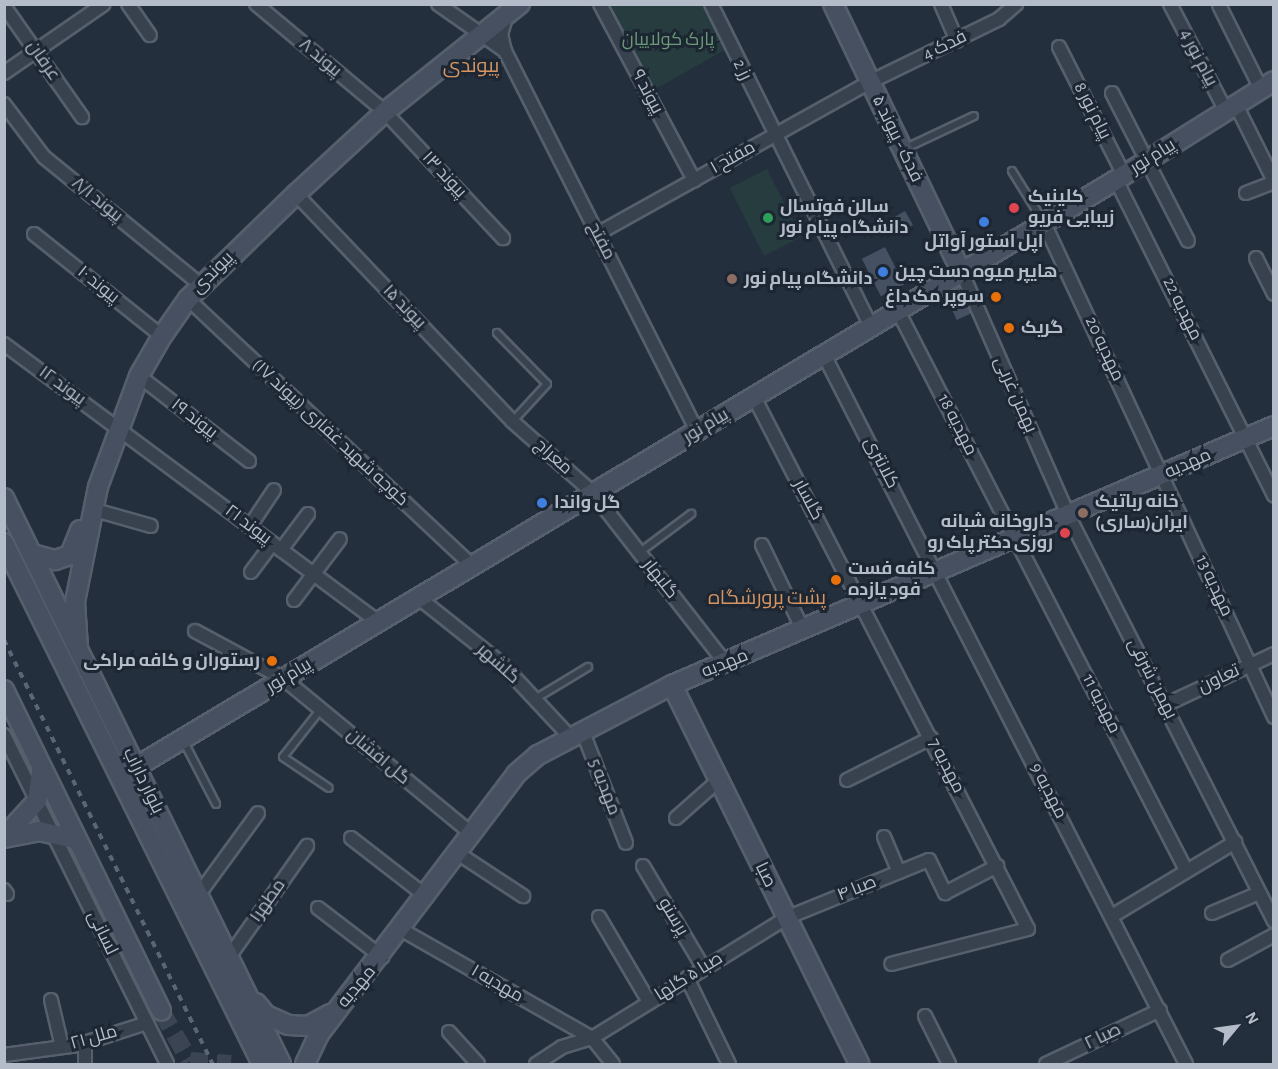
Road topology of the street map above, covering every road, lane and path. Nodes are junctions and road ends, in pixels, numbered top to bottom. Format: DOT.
graph roads {
  1 [pos="104,4"];
  2 [pos="128,4"];
  3 [pos="256,4"];
  4 [pos="438,4"];
  5 [pos="520,4"];
  6 [pos="600,4"];
  7 [pos="711,4"];
  8 [pos="833,4"];
  9 [pos="941,4"];
  10 [pos="1016,4"];
  11 [pos="1170,4"];
  12 [pos="1219,5"];
  13 [pos="4,6"];
  14 [pos="506,17"];
  15 [pos="150,35"];
  16 [pos="481,36"];
  17 [pos="957,41"];
  18 [pos="1059,47"];
  19 [pos="37,51"];
  20 [pos="505,51"];
  21 [pos="4,74"];
  22 [pos="870,82"];
  23 [pos="1270,84"];
  24 [pos="1112,93"];
  25 [pos="4,104"];
  26 [pos="1231,108"];
  27 [pos="384,112"];
  28 [pos="974,116"];
  29 [pos="82,117"];
  30 [pos="774,135"];
  31 [pos="902,149"];
  32 [pos="1147,161"];
  33 [pos="1012,171"];
  34 [pos="1120,178"];
  35 [pos="694,180"];
  36 [pos="1274,182"];
  37 [pos="1246,193"];
  38 [pos="296,194"];
  39 [pos="1044,223"];
  40 [pos="34,234"];
  41 [pos="597,234"];
  42 [pos="503,238"];
  43 [pos="1188,241"];
  44 [pos="1256,258"];
  45 [pos="962,273"];
  46 [pos="201,285"];
  47 [pos="1274,294"];
  48 [pos="188,299"];
  49 [pos="898,311"];
  50 [pos="871,327"];
  51 [pos="496,333"];
  52 [pos="162,336"];
  53 [pos="4,344"];
  54 [pos="825,355"];
  55 [pos="139,376"];
  56 [pos="754,397"];
  57 [pos="512,421"];
  58 [pos="1274,426"];
  59 [pos="119,428"];
  60 [pos="697,431"];
  61 [pos="1245,438"];
  62 [pos="249,461"];
  63 [pos="1163,475"];
  64 [pos="98,487"];
  65 [pos="274,490"];
  66 [pos="593,493"];
  67 [pos="1274,496"];
  68 [pos="4,498"];
  69 [pos="95,510"];
  70 [pos="308,514"];
  71 [pos="691,514"];
  72 [pos="1069,517"];
  73 [pos="151,526"];
  74 [pos="250,526"];
  75 [pos="1016,538"];
  76 [pos="340,539"];
  77 [pos="4,543"];
  78 [pos="762,545"];
  79 [pos="277,547"];
  80 [pos="640,552"];
  81 [pos="32,554"];
  82 [pos="55,560"];
  83 [pos="472,566"];
  84 [pos="937,571"];
  85 [pos="81,572"];
  86 [pos="251,572"];
  87 [pos="315,575"];
  88 [pos="419,598"];
  89 [pos="294,600"];
  90 [pos="863,604"];
  91 [pos="378,622"];
  92 [pos="803,630"];
  93 [pos="195,632"];
  94 [pos="78,647"];
  95 [pos="1274,654"];
  96 [pos="728,665"];
  97 [pos="1250,665"];
  98 [pos="588,667"];
  99 [pos="284,679"];
  100 [pos="672,685"];
  101 [pos="4,690"];
  102 [pos="535,699"];
  103 [pos="1165,705"];
  104 [pos="321,709"];
  105 [pos="1274,717"];
  106 [pos="576,734"];
  107 [pos="4,735"];
  108 [pos="931,738"];
  109 [pos="182,740"];
  110 [pos="136,767"];
  111 [pos="42,771"];
  112 [pos="718,780"];
  113 [pos="847,780"];
  114 [pos="329,788"];
  115 [pos="37,801"];
  116 [pos="216,804"];
  117 [pos="258,813"];
  118 [pos="676,818"];
  119 [pos="53,832"];
  120 [pos="473,835"];
  121 [pos="884,837"];
  122 [pos="4,838"];
  123 [pos="351,838"];
  124 [pos="74,839"];
  125 [pos="1235,842"];
  126 [pos="626,843"];
  127 [pos="307,846"];
  128 [pos="459,854"];
  129 [pos="643,866"];
  130 [pos="998,866"];
  131 [pos="1186,870"];
  132 [pos="899,872"];
  133 [pos="1259,892"];
  134 [pos="198,894"];
  135 [pos="523,896"];
  136 [pos="427,897"];
  137 [pos="318,908"];
  138 [pos="1212,913"];
  139 [pos="1112,916"];
  140 [pos="599,917"];
  141 [pos="786,918"];
  142 [pos="1274,921"];
  143 [pos="402,930"];
  144 [pos="1274,935"];
  145 [pos="229,957"];
  146 [pos="382,957"];
  147 [pos="1228,960"];
  148 [pos="891,964"];
  149 [pos="703,967"];
  150 [pos="687,978"];
  151 [pos="244,988"];
  152 [pos="51,1000"];
  153 [pos="649,1002"];
  154 [pos="339,1007"];
  155 [pos="1160,1010"];
  156 [pos="161,1011"];
  157 [pos="925,1016"];
  158 [pos="147,1023"];
  159 [pos="449,1032"];
  160 [pos="592,1038"];
  161 [pos="85,1042"];
  162 [pos="62,1047"];
  163 [pos="4,1055"];
  164 [pos="84,1065"];
  165 [pos="167,1065"];
  166 [pos="262,1065"];
  167 [pos="281,1065"];
  168 [pos="304,1065"];
  169 [pos="478,1065"];
  170 [pos="536,1065"];
  171 [pos="613,1065"];
  172 [pos="729,1065"];
  173 [pos="859,1065"];
  174 [pos="949,1065"];
  175 [pos="1046,1065"];
  176 [pos="1185,1065"];
  1 -- 19 [label="street"];
  2 -- 15 [label="street"];
  3 -- 27 [label="street, پیوند ۸"];
  4 -- 16 [label="street"];
  5 -- 14 [label="main road, پیوندی"];
  6 -- 35 [label="street, پیوند ۹"];
  7 -- 30 [label="street, رز 2"];
  8 -- 22 [label="main road, فدک - پیوند ۵"];
  9 -- 17 [label="street"];
  10 -- 17 [label="street, فدک 4"];
  11 -- 26 [label="street, پیام نور 4"];
  12 -- 23 [label="street"];
  13 -- 19 [label="street, عرفان"];
  14 -- 16 [label="main road, پیوندی"];
  14 -- 20 [label="street"];
  16 -- 20 [label="street"];
  16 -- 27 [label="main road, پیوندی"];
  17 -- 22 [label="street, فدک 4"];
  18 -- 34 [label="street, پیام نور 8"];
  19 -- 21 [label="street"];
  19 -- 29 [label="street, عرفان"];
  20 -- 41 [label="street, مفتح"];
  22 -- 30 [label="street, مفتح ۱"];
  22 -- 31 [label="main road, فدک - پیوند ۵"];
  23 -- 26 [label="main road, پیام نور"];
  24 -- 32 [label="street"];
  25 -- 46 [label="street, پیوند ۸/۱"];
  26 -- 32 [label="main road, پیام نور"];
  26 -- 36 [label="street, پیام نور 4"];
  27 -- 38 [label="main road, پیوندی"];
  27 -- 42 [label="street, پیوند ۱۳"];
  28 -- 31 [label="lane"];
  30 -- 35 [label="street, مفتح ۱"];
  30 -- 50 [label="street, رز 2"];
  31 -- 45 [label="main road, فدک - پیوند ۵"];
  32 -- 34 [label="main road, پیام نور"];
  32 -- 43 [label="street"];
  33 -- 39 [label="lane"];
  34 -- 39 [label="main road, پیام نور"];
  34 -- 61 [label="street, مهدیه 22"];
  35 -- 41 [label="street, مفتح ۱"];
  36 -- 37 [label="street"];
  38 -- 46 [label="main road, پیوندی"];
  38 -- 57 [label="street, پیوند ۱۵"];
  39 -- 45 [label="main road, پیام نور"];
  39 -- 63 [label="street, مهدیه 20"];
  40 -- 52 [label="street, پیوند ۱۰"];
  41 -- 60 [label="street, مفتح"];
  44 -- 47 [label="street"];
  45 -- 49 [label="main road, پیام نور"];
  45 -- 72 [label="street, بهمن غربی"];
  46 -- 48 [label="main road, پیوندی"];
  48 -- 52 [label="main road, پیوندی"];
  48 -- 83 [label="street, کوچه شهید غفاری (پیوند ۱۷)"];
  49 -- 50 [label="main road, پیام نور"];
  49 -- 75 [label="street, مهدیه 18"];
  50 -- 54 [label="main road, پیام نور"];
  51 -- 57 [label="lane"];
  52 -- 55 [label="main road, پیوندی"];
  53 -- 59 [label="street, پیوند ۱۲"];
  54 -- 56 [label="main road, پیام نور"];
  54 -- 84 [label="street, کلانتری"];
  55 -- 59 [label="main road, پیوندی"];
  55 -- 62 [label="street, پیوند ۱۹"];
  56 -- 60 [label="main road, پیام نور"];
  56 -- 90 [label="street, گلسار"];
  57 -- 66 [label="street, معراج"];
  58 -- 61 [label="main road, مهدیه"];
  59 -- 64 [label="main road, پیوندی"];
  59 -- 74 [label="street, پیوند ۲۱"];
  60 -- 66 [label="main road, پیام نور"];
  61 -- 63 [label="main road, مهدیه"];
  61 -- 67 [label="street, مهدیه 22"];
  63 -- 72 [label="main road, مهدیه"];
  63 -- 97 [label="street, مهدیه 13"];
  64 -- 69 [label="main road, پیوندی"];
  64 -- 82 [label="main road"];
  65 -- 74 [label="street"];
  66 -- 80 [label="street, گلبهار"];
  66 -- 83 [label="main road, پیام نور"];
  68 -- 81 [label="main road, بلوار داراب"];
  69 -- 73 [label="street"];
  69 -- 85 [label="main road, پیوندی"];
  70 -- 79 [label="street"];
  71 -- 80 [label="lane"];
  72 -- 75 [label="main road, مهدیه"];
  72 -- 103 [label="street, بهمن شرقی"];
  74 -- 79 [label="street, پیوند ۲۱"];
  75 -- 84 [label="main road, مهدیه"];
  75 -- 131 [label="street, مهدیه 11"];
  76 -- 87 [label="street"];
  77 -- 166 [label="main road, بلوار داراب"];
  78 -- 92 [label="street"];
  79 -- 86 [label="street"];
  79 -- 87 [label="street, پیوند ۲۱"];
  80 -- 96 [label="street, گلبهار"];
  81 -- 82 [label="main road"];
  81 -- 94 [label="main road, بلوار داراب"];
  82 -- 85 [label="main road"];
  83 -- 88 [label="main road, پیام نور"];
  84 -- 90 [label="main road, مهدیه"];
  84 -- 139 [label="street, مهدیه 9"];
  85 -- 94 [label="main road, پیوندی"];
  87 -- 89 [label="street"];
  87 -- 91 [label="street, پیوند ۲۱"];
  88 -- 91 [label="main road, پیام نور"];
  88 -- 102 [label="street, گلشهر"];
  90 -- 92 [label="main road, مهدیه"];
  90 -- 108 [label="street, مهدیه 7"];
  91 -- 99 [label="main road, پیام نور"];
  92 -- 96 [label="main road, مهدیه"];
  93 -- 99 [label="street, گل افشان"];
  94 -- 110 [label="main road, بلوار داراب"];
  95 -- 97 [label="street, تعاون"];
  96 -- 100 [label="main road, مهدیه"];
  97 -- 103 [label="street, تعاون"];
  97 -- 105 [label="street, مهدیه 13"];
  98 -- 102 [label="lane"];
  99 -- 104 [label="street, گل افشان"];
  99 -- 109 [label="main road, پیام نور"];
  100 -- 106 [label="main road, مهدیه"];
  100 -- 112 [label="main road, صبا"];
  101 -- 111 [label="main road"];
  102 -- 106 [label="street, گلشهر"];
  103 -- 125 [label="street, بهمن شرقی"];
  104 -- 114 [label="lane"];
  104 -- 120 [label="street, گل افشان"];
  106 -- 120 [label="main road, مهدیه"];
  106 -- 126 [label="street, مهدیه 5"];
  107 -- 115 [label="street, لسانی"];
  108 -- 113 [label="street"];
  108 -- 130 [label="street, مهدیه 7"];
  109 -- 110 [label="main road, پیام نور"];
  109 -- 116 [label="lane"];
  110 -- 134 [label="main road, بلوار داراب"];
  111 -- 115 [label="main road"];
  111 -- 124 [label="main road"];
  112 -- 118 [label="street"];
  112 -- 141 [label="main road, صبا"];
  115 -- 119 [label="street, لسانی"];
  115 -- 122 [label="main road"];
  117 -- 134 [label="street"];
  119 -- 122 [label="main road"];
  119 -- 124 [label="main road"];
  119 -- 158 [label="street, لسانی"];
  120 -- 128 [label="main road, مهدیه"];
  121 -- 132 [label="street"];
  123 -- 136 [label="street"];
  124 -- 156 [label="main road"];
  125 -- 131 [label="street"];
  125 -- 133 [label="street, بهمن شرقی"];
  127 -- 145 [label="street, مطهر۱"];
  128 -- 135 [label="street"];
  128 -- 136 [label="main road, مهدیه"];
  129 -- 149 [label="street, پرستو"];
  130 -- 132 [label="street, صبا ۴"];
  130 -- 148 [label="street, مهدیه 7"];
  131 -- 139 [label="street"];
  132 -- 141 [label="street, صبا ۴"];
  133 -- 138 [label="street"];
  133 -- 142 [label="street, بهمن شرقی"];
  134 -- 145 [label="main road, بلوار داراب"];
  136 -- 143 [label="main road, مهدیه"];
  137 -- 146 [label="street"];
  139 -- 155 [label="street, مهدیه 9"];
  140 -- 153 [label="street"];
  141 -- 149 [label="street, صبا ۵ گلها"];
  141 -- 173 [label="main road, صبا"];
  143 -- 146 [label="main road, مهدیه"];
  143 -- 160 [label="street, مهدیه ۱"];
  144 -- 147 [label="street"];
  145 -- 151 [label="main road, بلوار داراب"];
  146 -- 154 [label="main road, مهدیه"];
  149 -- 150 [label="street, صبا ۵ گلها"];
  150 -- 153 [label="street, صبا ۵ گلها"];
  150 -- 172 [label="street"];
  151 -- 154 [label="main road"];
  151 -- 167 [label="main road, بلوار داراب"];
  152 -- 162 [label="street"];
  153 -- 160 [label="street, صبا ۵ گلها"];
  154 -- 168 [label="main road, مهدیه"];
  155 -- 175 [label="street, صبا ۲"];
  155 -- 176 [label="street, مهدیه 9"];
  157 -- 174 [label="street"];
  158 -- 161 [label="street, ملل ۲۱"];
  158 -- 165 [label="street, لسانی"];
  159 -- 169 [label="street"];
  160 -- 170 [label="street, صبا ۵ گلها"];
  160 -- 171 [label="street"];
  161 -- 162 [label="street, ملل ۲۱"];
  161 -- 164 [label="street"];
  162 -- 163 [label="street, ملل ۲۱"];
}
